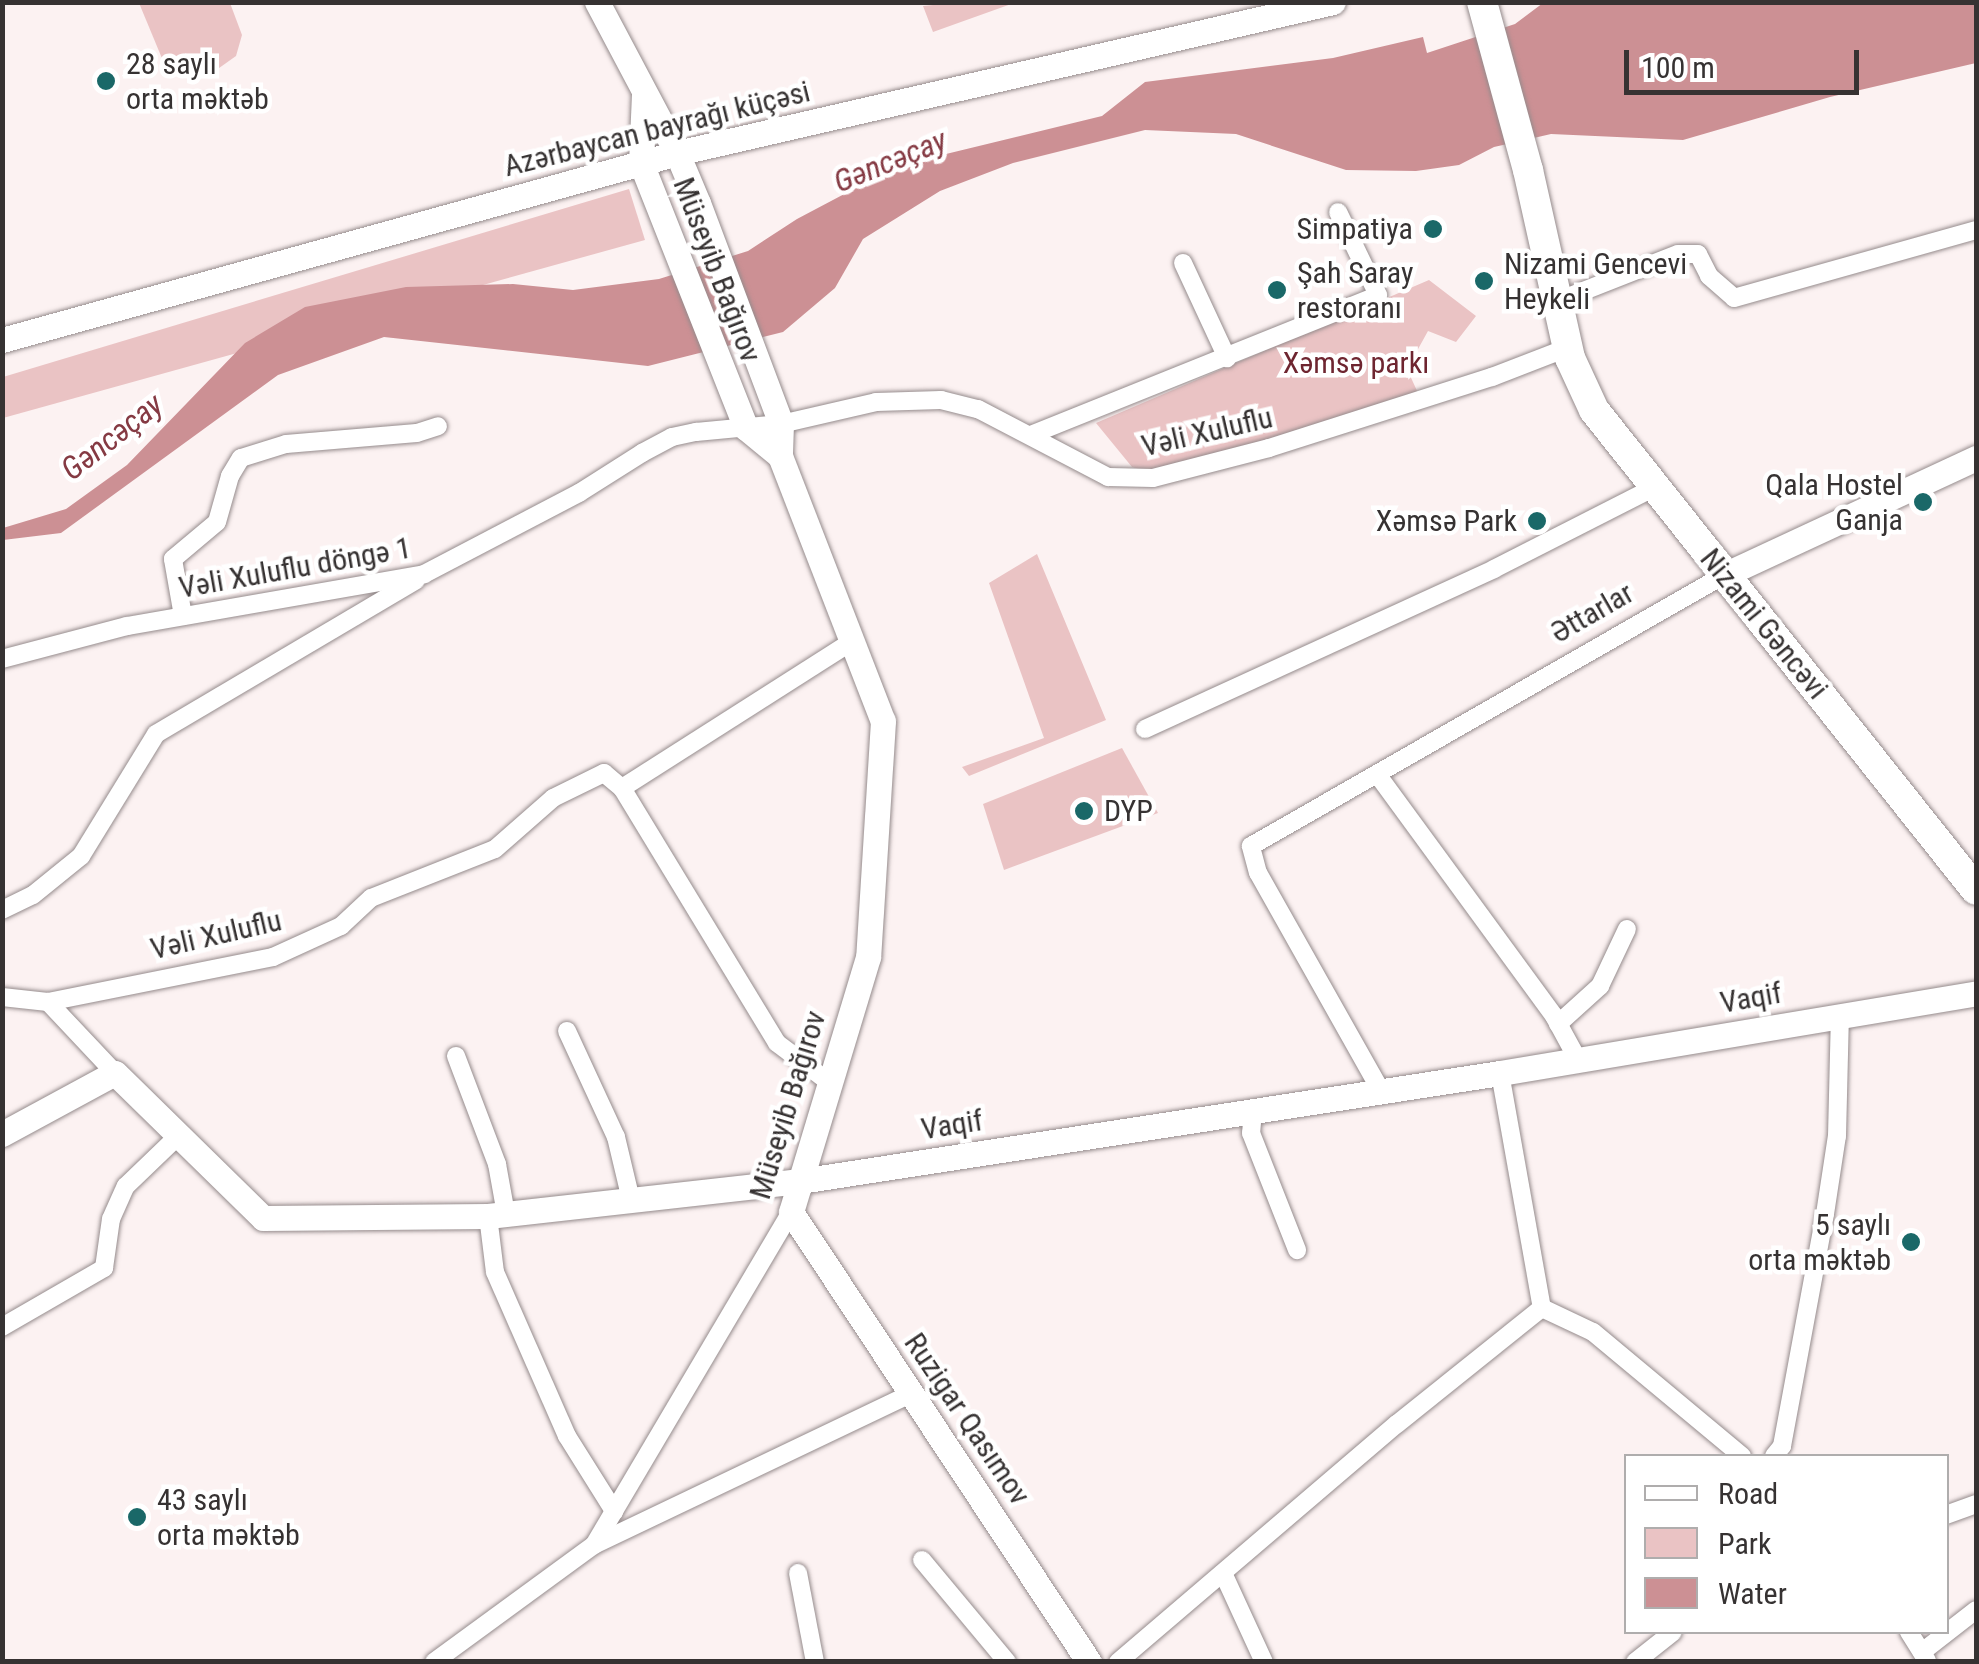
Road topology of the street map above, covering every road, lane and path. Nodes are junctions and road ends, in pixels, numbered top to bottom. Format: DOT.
graph roads {
  1 [pos="597,2"];
  2 [pos="1333,2"];
  3 [pos="1484,9"];
  4 [pos="644,89"];
  5 [pos="677,153"];
  6 [pos="641,163"];
  7 [pos="1338,212"];
  8 [pos="1976,230"];
  9 [pos="1183,263"];
  10 [pos="1557,295"];
  11 [pos="2,340"];
  12 [pos="1567,348"];
  13 [pos="1228,358"];
  14 [pos="741,417"];
  15 [pos="781,424"];
  16 [pos="438,426"];
  17 [pos="1033,434"];
  18 [pos="780,456"];
  19 [pos="1976,458"];
  20 [pos="1655,487"];
  21 [pos="424,574"];
  22 [pos="1724,575"];
  23 [pos="183,616"];
  24 [pos="854,641"];
  25 [pos="2,659"];
  26 [pos="1145,730"];
  27 [pos="1377,774"];
  28 [pos="622,788"];
  29 [pos="1976,890"];
  30 [pos="2,910"];
  31 [pos="1626,929"];
  32 [pos="1976,993"];
  33 [pos="2,997"];
  34 [pos="48,1002"];
  35 [pos="1840,1016"];
  36 [pos="1558,1024"];
  37 [pos="567,1031"];
  38 [pos="456,1056"];
  39 [pos="1578,1060"];
  40 [pos="115,1072"];
  41 [pos="1500,1073"];
  42 [pos="830,1083"];
  43 [pos="1381,1091"];
  44 [pos="1252,1111"];
  45 [pos="2,1134"];
  46 [pos="179,1135"];
  47 [pos="800,1181"];
  48 [pos="631,1200"];
  49 [pos="791,1212"];
  50 [pos="497,1215"];
  51 [pos="1298,1250"];
  52 [pos="1542,1308"];
  53 [pos="2,1326"];
  54 [pos="912,1393"];
  55 [pos="1740,1454"];
  56 [pos="1776,1454"];
  57 [pos="1976,1504"];
  58 [pos="614,1511"];
  59 [pos="1949,1514"];
  60 [pos="594,1545"];
  61 [pos="922,1560"];
  62 [pos="798,1573"];
  63 [pos="1223,1573"];
  64 [pos="1976,1610"];
  65 [pos="1671,1634"];
  66 [pos="1910,1634"];
  67 [pos="1925,1657"];
  68 [pos="435,1661"];
  69 [pos="815,1662"];
  70 [pos="1007,1662"];
  71 [pos="1089,1662"];
  72 [pos="1118,1662"];
  73 [pos="1264,1662"];
  74 [pos="1636,1662"];
  1 -- 4 [label="street, Müseyib Bağırov"];
  2 -- 5 [label="street, Azərbaycan bayrağı küçəsi"];
  3 -- 10 [label="main road"];
  4 -- 5 [label="street, Müseyib Bağırov"];
  4 -- 6 [label="street, Müseyib Bağırov"];
  5 -- 6 [label="street, Azərbaycan bayrağı küçəsi"];
  5 -- 15 [label="street, Müseyib Bağırov"];
  6 -- 11 [label="street, Azərbaycan bayrağı küçəsi"];
  6 -- 14 [label="street, Müseyib Bağırov"];
  7 -- 13 [label="street"];
  8 -- 10 [label="street"];
  9 -- 13 [label="street"];
  10 -- 12 [label="main road, Nizami Gəncəvi"];
  12 -- 17 [label="street, Vəli Xuluflu"];
  12 -- 20 [label="main road, Nizami Gəncəvi"];
  13 -- 17 [label="street"];
  14 -- 15 [label="street, Vəli Xuluflu"];
  14 -- 18 [label="street, Müseyib Bağırov"];
  14 -- 21 [label="street, Vəli Xuluflu döngə 1"];
  15 -- 17 [label="street, Vəli Xuluflu"];
  15 -- 18 [label="street, Müseyib Bağırov"];
  16 -- 23 [label="street"];
  18 -- 24 [label="street, Müseyib Bağırov"];
  19 -- 22 [label="street, Əttarlar"];
  20 -- 22 [label="main road, Nizami Gəncəvi"];
  20 -- 26 [label="street"];
  21 -- 23 [label="street, Vəli Xuluflu döngə 1"];
  21 -- 30 [label="street"];
  22 -- 27 [label="street, Əttarlar"];
  22 -- 29 [label="main road, Nizami Gəncəvi"];
  23 -- 25 [label="street, Vəli Xuluflu döngə 1"];
  24 -- 28 [label="street"];
  24 -- 42 [label="street, Müseyib Bağırov"];
  27 -- 36 [label="street"];
  27 -- 43 [label="street, Əttarlar"];
  28 -- 34 [label="street, Vəli Xuluflu"];
  28 -- 42 [label="street"];
  31 -- 36 [label="street"];
  32 -- 35 [label="street, Vaqif"];
  33 -- 34 [label="street"];
  34 -- 40 [label="street"];
  35 -- 39 [label="street, Vaqif"];
  35 -- 56 [label="street"];
  36 -- 39 [label="street"];
  37 -- 48 [label="street"];
  38 -- 50 [label="street"];
  39 -- 41 [label="street, Vaqif"];
  40 -- 45 [label="street"];
  40 -- 46 [label="street, Vaqif"];
  41 -- 43 [label="street, Vaqif"];
  41 -- 52 [label="street"];
  42 -- 47 [label="street, Müseyib Bağırov"];
  43 -- 44 [label="street, Vaqif"];
  44 -- 47 [label="street, Vaqif"];
  44 -- 51 [label="street"];
  46 -- 50 [label="street, Vaqif"];
  46 -- 53 [label="street"];
  47 -- 48 [label="street, Vaqif"];
  47 -- 49 [label="street, Müseyib Bağırov"];
  48 -- 50 [label="street, Vaqif"];
  49 -- 54 [label="street, Ruzigar Qasımov"];
  49 -- 58 [label="street, Müseyib Bağırov"];
  50 -- 58 [label="street"];
  52 -- 55 [label="street"];
  52 -- 63 [label="street"];
  54 -- 60 [label="street"];
  54 -- 71 [label="street, Ruzigar Qasımov"];
  57 -- 59 [label="street"];
  58 -- 60 [label="street, Müseyib Bağırov"];
  60 -- 68 [label="street, Müseyib Bağırov"];
  61 -- 70 [label="street"];
  62 -- 69 [label="street"];
  63 -- 72 [label="street"];
  63 -- 73 [label="street"];
  64 -- 67 [label="street"];
  65 -- 74 [label="street"];
  66 -- 67 [label="street"];
}
